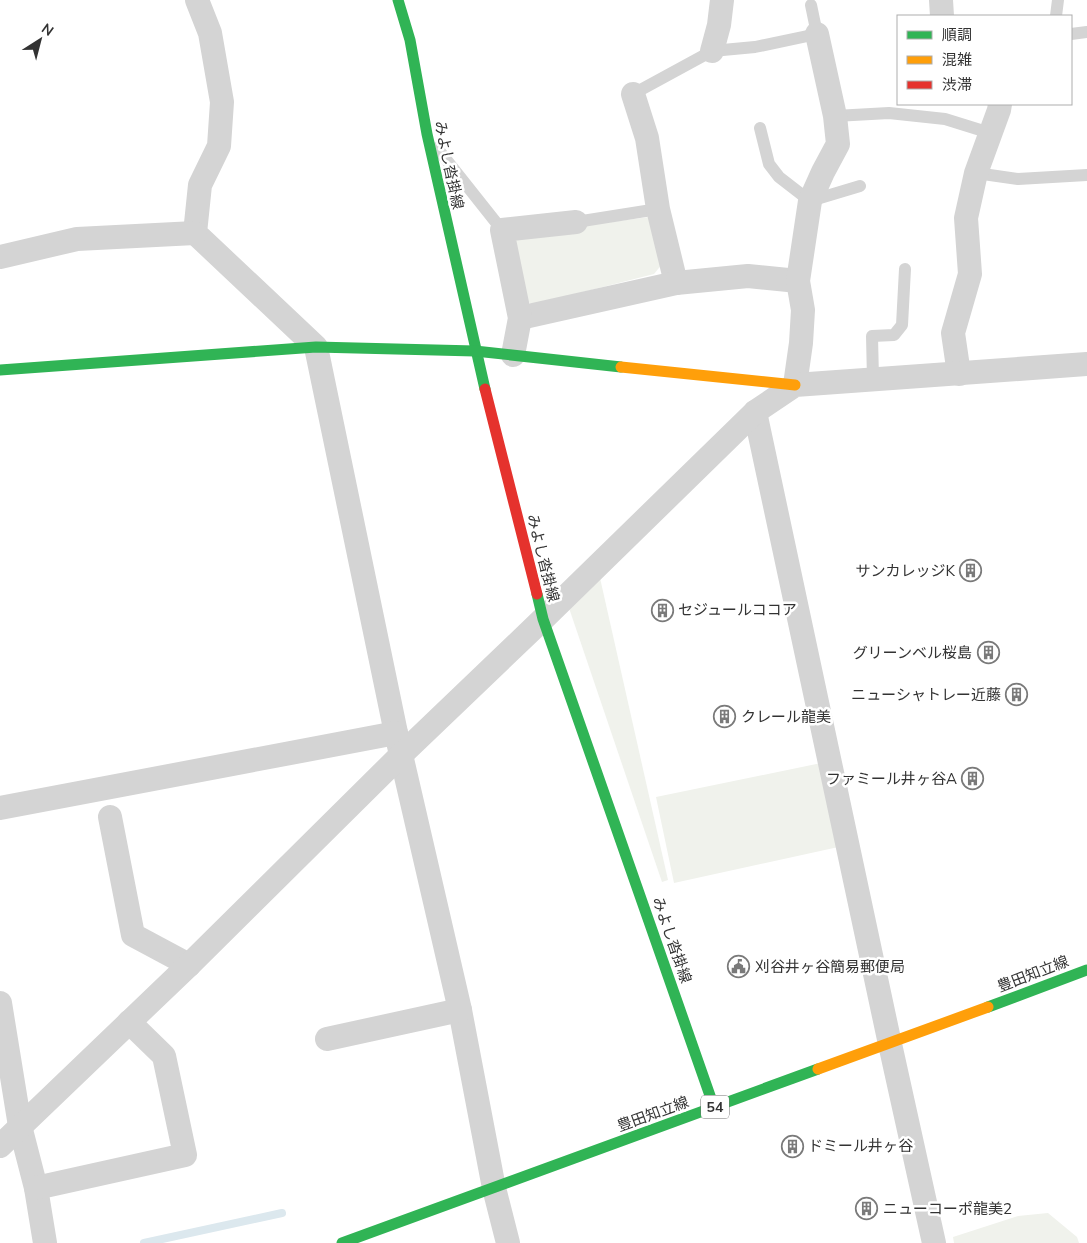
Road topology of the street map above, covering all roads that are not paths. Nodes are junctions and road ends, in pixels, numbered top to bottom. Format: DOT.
graph roads {
  1 [pos="197,0"];
  2 [pos="398,0"];
  3 [pos="722,0"];
  4 [pos="941,0"];
  5 [pos="1058,0"];
  6 [pos="810,5"];
  7 [pos="942,15"];
  8 [pos="1056,15"];
  9 [pos="1087,32"];
  10 [pos="817,34"];
  11 [pos="1072,34"];
  12 [pos="712,51"];
  13 [pos="633,94"];
  14 [pos="1000,105"];
  15 [pos="834,116"];
  16 [pos="760,128"];
  17 [pos="990,133"];
  18 [pos="426,134"];
  19 [pos="976,173"];
  20 [pos="1087,175"];
  21 [pos="860,186"];
  22 [pos="810,201"];
  23 [pos="658,209"];
  24 [pos="576,222"];
  25 [pos="502,230"];
  26 [pos="195,233"];
  27 [pos="0,257"];
  28 [pos="905,269"];
  29 [pos="798,281"];
  30 [pos="676,283"];
  31 [pos="520,318"];
  32 [pos="316,347"];
  33 [pos="475,351"];
  34 [pos="513,354"];
  35 [pos="1087,364"];
  36 [pos="0,370"];
  37 [pos="959,374"];
  38 [pos="873,379"];
  39 [pos="795,385"];
  40 [pos="755,412"];
  41 [pos="543,619"];
  42 [pos="399,743"];
  43 [pos="0,808"];
  44 [pos="110,817"];
  45 [pos="189,964"];
  46 [pos="1087,970"];
  47 [pos="0,1003"];
  48 [pos="460,1010"];
  49 [pos="129,1022"];
  50 [pos="327,1038"];
  51 [pos="890,1044"];
  52 [pos="714,1107"];
  53 [pos="20,1126"];
  54 [pos="0,1146"];
  55 [pos="36,1188"];
  56 [pos="494,1188"];
  57 [pos="45,1243"];
  58 [pos="342,1243"];
  59 [pos="508,1243"];
  60 [pos="934,1243"];
  1 -- 26 [label="street"];
  2 -- 18 [label="main road, みよし沓掛線"];
  3 -- 12 [label="street"];
  4 -- 7 [label="street"];
  5 -- 8 [label="lane"];
  6 -- 10 [label="lane"];
  9 -- 11 [label="lane"];
  10 -- 12 [label="lane"];
  10 -- 15 [label="street"];
  12 -- 13 [label="lane"];
  13 -- 23 [label="street"];
  14 -- 17 [label="street"];
  15 -- 17 [label="lane"];
  15 -- 22 [label="street"];
  16 -- 22 [label="lane"];
  17 -- 19 [label="street"];
  18 -- 25 [label="lane"];
  18 -- 33 [label="main road, みよし沓掛線"];
  19 -- 20 [label="lane"];
  19 -- 37 [label="street"];
  21 -- 22 [label="lane"];
  22 -- 29 [label="street"];
  23 -- 24 [label="lane"];
  23 -- 30 [label="street"];
  24 -- 25 [label="street"];
  25 -- 31 [label="street"];
  26 -- 27 [label="street"];
  26 -- 32 [label="street"];
  28 -- 38 [label="lane"];
  29 -- 30 [label="street"];
  29 -- 39 [label="street"];
  30 -- 31 [label="street"];
  31 -- 34 [label="street"];
  32 -- 33 [label="main road"];
  32 -- 36 [label="main road"];
  32 -- 42 [label="street"];
  33 -- 34 [label="main road"];
  33 -- 41 [label="main road, みよし沓掛線"];
  34 -- 39 [label="main road"];
  35 -- 37 [label="street"];
  37 -- 38 [label="street"];
  38 -- 39 [label="street"];
  39 -- 40 [label="street"];
  40 -- 41 [label="street"];
  40 -- 51 [label="street"];
  41 -- 42 [label="street"];
  41 -- 52 [label="main road, みよし沓掛線"];
  42 -- 43 [label="street"];
  42 -- 45 [label="street"];
  42 -- 48 [label="street"];
  44 -- 45 [label="street"];
  45 -- 49 [label="street"];
  46 -- 51 [label="main road, 豊田知立線 / 54"];
  47 -- 53 [label="street"];
  48 -- 50 [label="street"];
  48 -- 56 [label="street"];
  49 -- 53 [label="street"];
  49 -- 55 [label="street"];
  51 -- 52 [label="main road, 豊田知立線 / 54"];
  51 -- 60 [label="street"];
  52 -- 56 [label="main road, 豊田知立線 / 54"];
  53 -- 54 [label="street"];
  53 -- 55 [label="street"];
  55 -- 57 [label="street"];
  56 -- 58 [label="main road, 豊田知立線 / 54"];
  56 -- 59 [label="street"];
}
